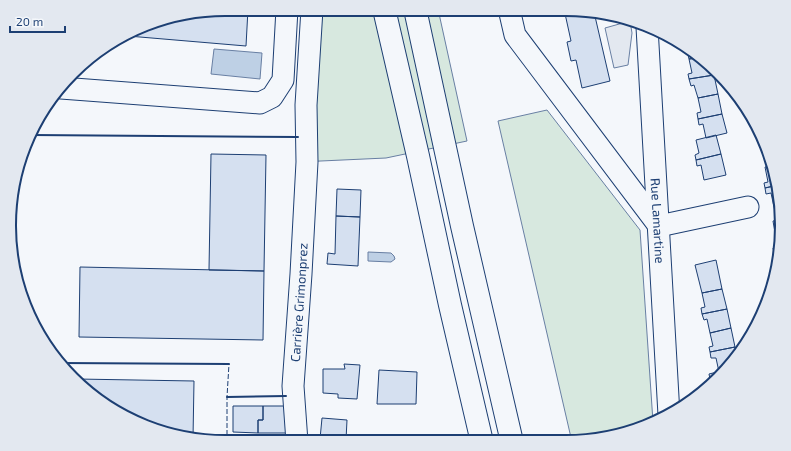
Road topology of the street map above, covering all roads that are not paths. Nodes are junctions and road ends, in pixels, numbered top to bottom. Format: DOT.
graph roads {
  1 [pos="287,16"];
  2 [pos="312,16"];
  3 [pos="386,16"];
  4 [pos="417,16"];
  5 [pos="510,16"];
  6 [pos="648,33"];
  7 [pos="67,88"];
  8 [pos="748,207"];
  9 [pos="659,226"];
  10 [pos="668,408"];
  11 [pos="296,435"];
  12 [pos="480,435"];
  13 [pos="510,435"];
  1 -- 7 [label="street"];
  2 -- 11 [label="street, Carrière Grimonprez"];
  3 -- 12 [label="main road"];
  4 -- 13 [label="main road"];
  5 -- 9 [label="street"];
  6 -- 9 [label="street, Rue Lamartine"];
  8 -- 9 [label="street"];
  9 -- 10 [label="street, Rue Lamartine"];
}
